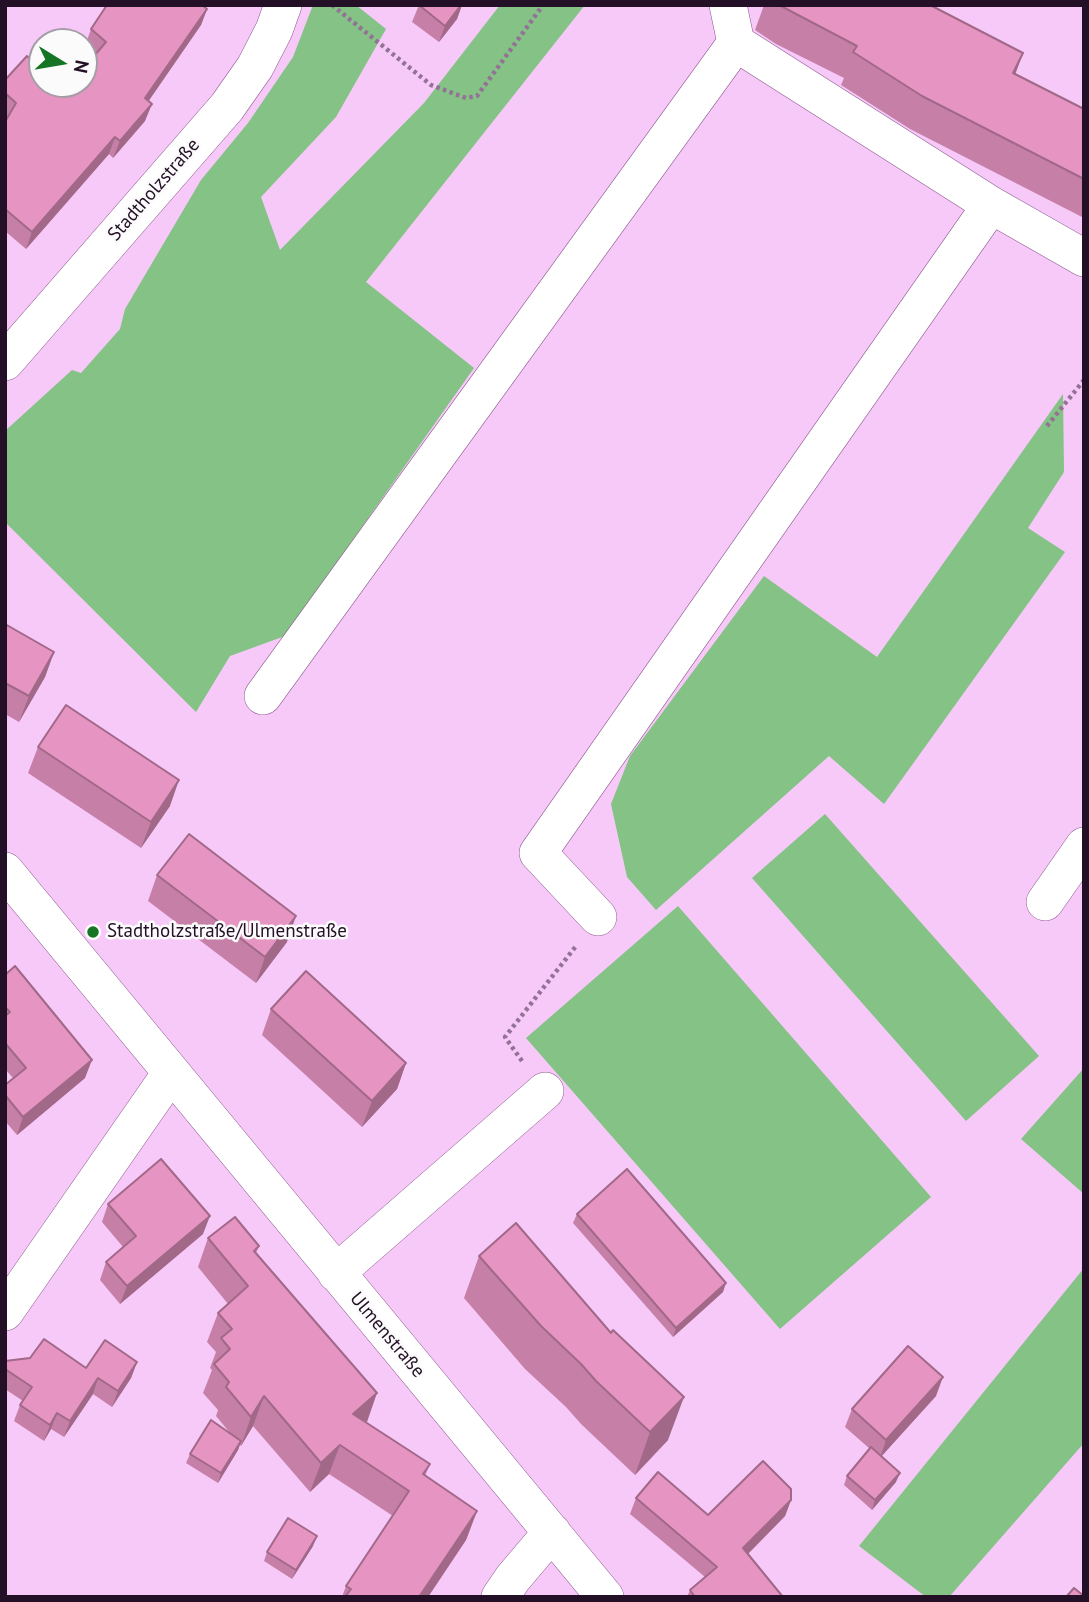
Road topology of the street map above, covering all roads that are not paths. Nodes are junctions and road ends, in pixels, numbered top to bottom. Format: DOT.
graph roads {
  1 [pos="283,5"];
  2 [pos="728,5"];
  3 [pos="736,43"];
  4 [pos="991,205"];
  5 [pos="1084,258"];
  6 [pos="5,362"];
  7 [pos="263,696"];
  8 [pos="1084,846"];
  9 [pos="5,871"];
  10 [pos="1045,902"];
  11 [pos="598,917"];
  12 [pos="171,1073"];
  13 [pos="545,1091"];
  14 [pos="336,1273"];
  15 [pos="5,1312"];
  16 [pos="552,1532"];
  17 [pos="500,1597"];
  18 [pos="605,1597"];
  1 -- 6 [label="street, Stadtholzstraße"];
  2 -- 3 [label="street"];
  3 -- 4 [label="street"];
  3 -- 7 [label="street"];
  4 -- 5 [label="street"];
  4 -- 11 [label="street"];
  8 -- 10 [label="street"];
  9 -- 12 [label="street, Ulmenstraße"];
  12 -- 14 [label="street, Ulmenstraße"];
  12 -- 15 [label="street"];
  13 -- 14 [label="street"];
  14 -- 16 [label="street, Ulmenstraße"];
  16 -- 17 [label="street"];
  16 -- 18 [label="street, Ulmenstraße"];
}
